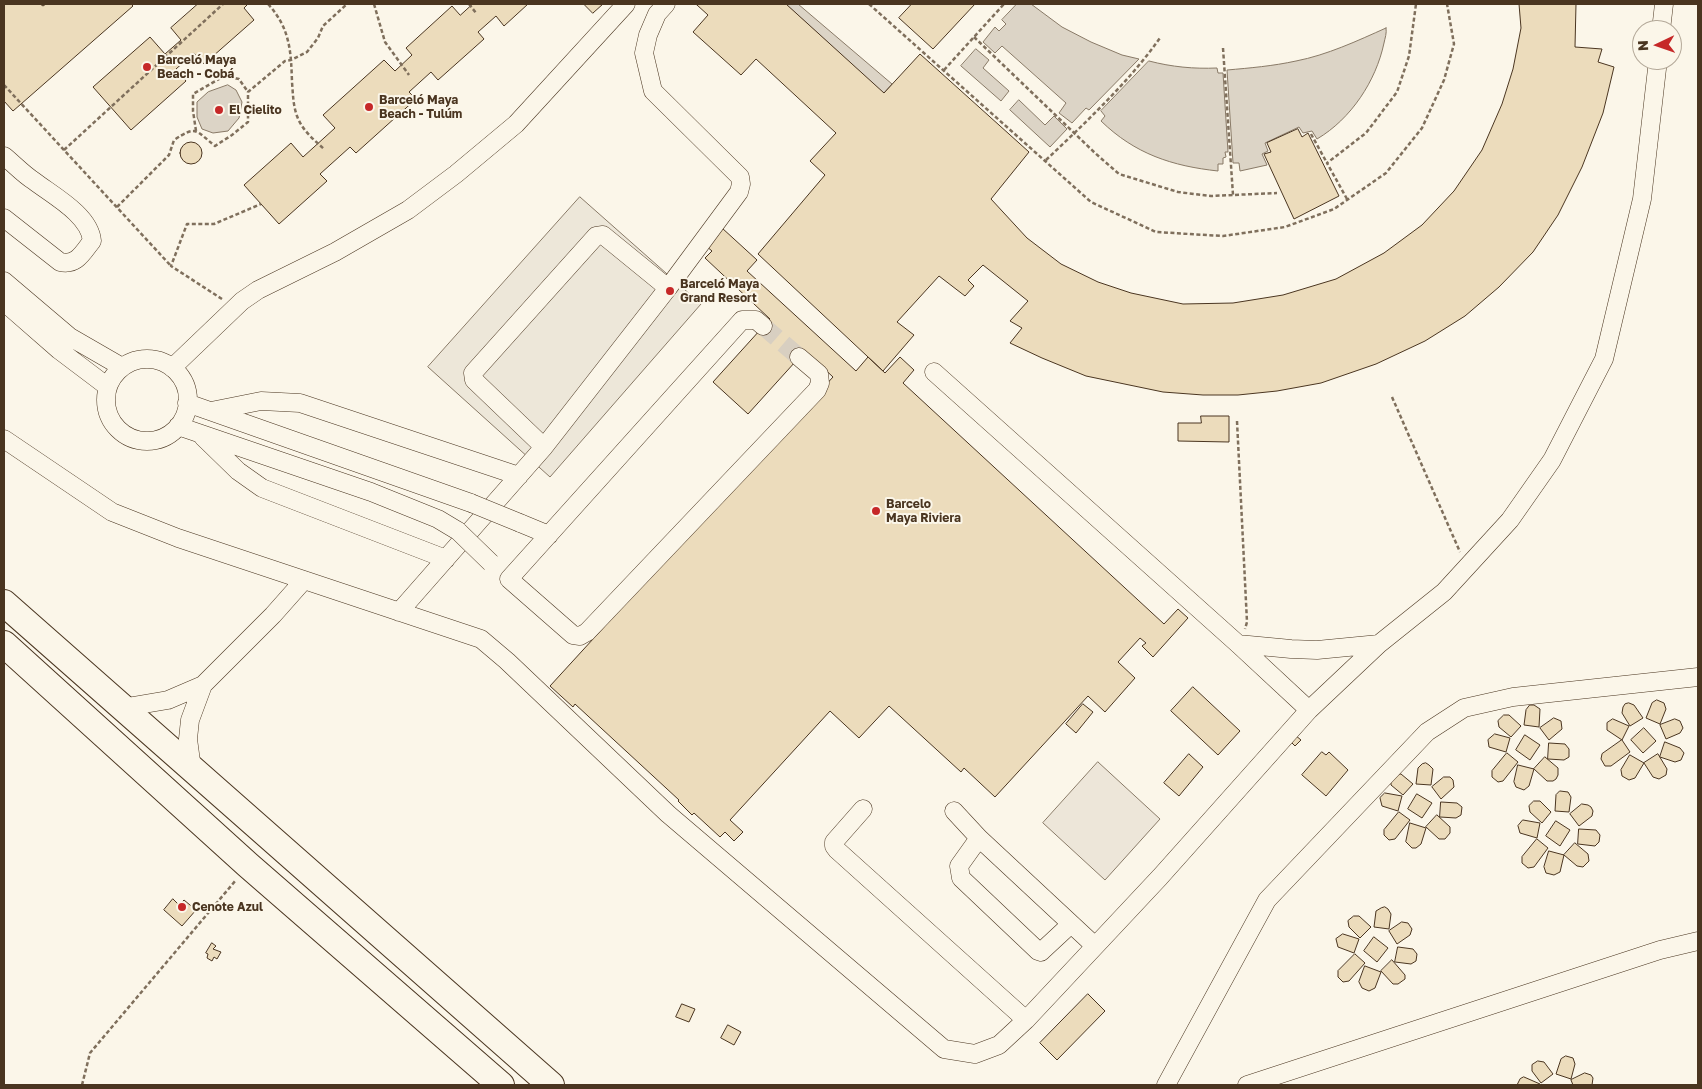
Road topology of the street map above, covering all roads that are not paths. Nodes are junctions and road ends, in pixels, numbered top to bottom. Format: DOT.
graph roads {
  1 [pos="626,4"];
  2 [pos="666,4"];
  3 [pos="1664,4"];
  4 [pos="1662,20"];
  5 [pos="1657,70"];
  6 [pos="4,156"];
  7 [pos="4,218"];
  8 [pos="4,280"];
  9 [pos="668,288"];
  10 [pos="4,302"];
  11 [pos="763,326"];
  12 [pos="799,357"];
  13 [pos="122,367"];
  14 [pos="172,368"];
  15 [pos="934,372"];
  16 [pos="108,387"];
  17 [pos="187,403"];
  18 [pos="211,411"];
  19 [pos="178,426"];
  20 [pos="199,433"];
  21 [pos="4,438"];
  22 [pos="544,447"];
  23 [pos="519,476"];
  24 [pos="549,535"];
  25 [pos="446,559"];
  26 [pos="509,579"];
  27 [pos="304,580"];
  28 [pos="4,603"];
  29 [pos="399,612"];
  30 [pos="4,644"];
  31 [pos="1238,644"];
  32 [pos="1379,644"];
  33 [pos="1698,677"];
  34 [pos="203,685"];
  35 [pos="121,708"];
  36 [pos="1309,710"];
  37 [pos="192,770"];
  38 [pos="863,809"];
  39 [pos="954,811"];
  40 [pos="979,838"];
  41 [pos="1071,924"];
  42 [pos="1698,941"];
  43 [pos="1095,946"];
  44 [pos="1026,1020"];
  45 [pos="501,1085"];
  46 [pos="551,1085"];
  47 [pos="1166,1085"];
  48 [pos="1247,1085"];
  1 -- 14 [label="street"];
  2 -- 9 [label="street"];
  3 -- 4 [label="street"];
  5 -- 32 [label="street"];
  6 -- 7 [label="street"];
  8 -- 13 [label="street"];
  9 -- 22 [label="street"];
  9 -- 22 [label="street"];
  10 -- 16 [label="street"];
  11 -- 24 [label="street"];
  12 -- 26 [label="street"];
  13 -- 14 [label="street"];
  13 -- 16 [label="street"];
  14 -- 17 [label="street"];
  15 -- 31 [label="street"];
  16 -- 19 [label="street"];
  17 -- 18 [label="street"];
  17 -- 19 [label="street"];
  18 -- 23 [label="street"];
  18 -- 24 [label="street, bridge"];
  19 -- 20 [label="street"];
  20 -- 25 [label="street"];
  20 -- 26 [label="street, bridge"];
  21 -- 27 [label="street"];
  22 -- 23 [label="street"];
  23 -- 25 [label="street"];
  24 -- 26 [label="street"];
  25 -- 29 [label="street"];
  27 -- 29 [label="street"];
  27 -- 34 [label="street"];
  28 -- 35 [label="highway"];
  29 -- 44 [label="street"];
  30 -- 45 [label="highway"];
  31 -- 32 [label="street"];
  31 -- 36 [label="street"];
  32 -- 36 [label="street"];
  33 -- 47 [label="street"];
  34 -- 35 [label="street"];
  34 -- 37 [label="street"];
  35 -- 37 [label="highway"];
  36 -- 43 [label="street"];
  37 -- 46 [label="highway"];
  38 -- 44 [label="street"];
  39 -- 40 [label="street"];
  40 -- 41 [label="street"];
  40 -- 41 [label="street"];
  41 -- 43 [label="street"];
  42 -- 48 [label="street"];
  43 -- 44 [label="street"];
}
